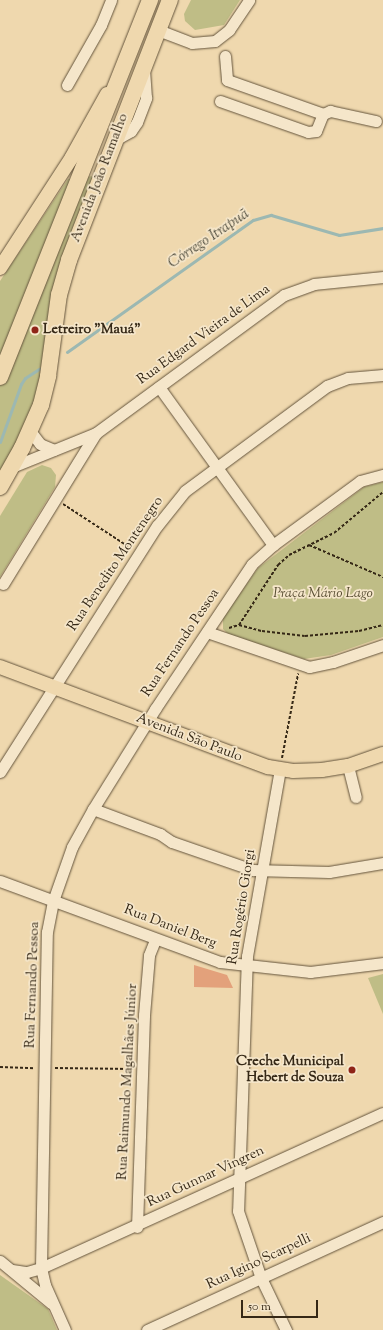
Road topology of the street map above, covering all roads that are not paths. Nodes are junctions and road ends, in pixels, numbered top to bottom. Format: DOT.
graph roads {
  1 [pos="110,0"];
  2 [pos="150,0"];
  3 [pos="170,0"];
  4 [pos="249,0"];
  5 [pos="158,30"];
  6 [pos="225,56"];
  7 [pos="124,62"];
  8 [pos="67,85"];
  9 [pos="220,101"];
  10 [pos="323,114"];
  11 [pos="376,121"];
  12 [pos="0,268"];
  13 [pos="383,276"];
  14 [pos="383,375"];
  15 [pos="0,377"];
  16 [pos="158,387"];
  17 [pos="30,431"];
  18 [pos="96,433"];
  19 [pos="54,450"];
  20 [pos="216,466"];
  21 [pos="12,467"];
  22 [pos="383,475"];
  23 [pos="0,487"];
  24 [pos="273,545"];
  25 [pos="3,584"];
  26 [pos="207,632"];
  27 [pos="383,645"];
  28 [pos="0,668"];
  29 [pos="54,687"];
  30 [pos="147,722"];
  31 [pos="383,754"];
  32 [pos="348,766"];
  33 [pos="280,769"];
  34 [pos="0,772"];
  35 [pos="356,797"];
  36 [pos="93,809"];
  37 [pos="383,863"];
  38 [pos="263,871"];
  39 [pos="0,881"];
  40 [pos="53,901"];
  41 [pos="155,940"];
  42 [pos="383,963"];
  43 [pos="247,966"];
  44 [pos="383,1113"];
  45 [pos="238,1177"];
  46 [pos="383,1222"];
  47 [pos="137,1227"];
  48 [pos="0,1261"];
  49 [pos="41,1268"];
  50 [pos="12,1270"];
  51 [pos="261,1278"];
  52 [pos="54,1306"];
  53 [pos="65,1330"];
  54 [pos="147,1330"];
  55 [pos="286,1330"];
  1 -- 8 [label="street"];
  2 -- 7 [label="highway, Avenida João Ramalho"];
  3 -- 5 [label="highway, Avenida João Ramalho"];
  4 -- 5 [label="street"];
  5 -- 17 [label="highway, Avenida João Ramalho"];
  6 -- 10 [label="street"];
  7 -- 12 [label="main road, Avenida João Ramalho"];
  7 -- 15 [label="highway, Avenida João Ramalho"];
  9 -- 10 [label="street"];
  10 -- 11 [label="street"];
  13 -- 16 [label="street, Rua Edgard Vieira de Lima"];
  14 -- 20 [label="street, Rua Benedito Montenegro"];
  16 -- 18 [label="street, Rua Edgard Vieira de Lima"];
  16 -- 20 [label="street"];
  17 -- 19 [label="street"];
  17 -- 21 [label="highway, Avenida João Ramalho"];
  18 -- 19 [label="street, Rua Edgard Vieira de Lima"];
  18 -- 25 [label="street"];
  19 -- 21 [label="street, Rua Edgard Vieira de Lima"];
  20 -- 24 [label="street"];
  20 -- 29 [label="street, Rua Benedito Montenegro"];
  21 -- 23 [label="highway, Avenida João Ramalho"];
  22 -- 24 [label="street, Rua Fernando Pessoa"];
  24 -- 26 [label="street, Rua Fernando Pessoa"];
  26 -- 27 [label="street"];
  26 -- 30 [label="street, Rua Fernando Pessoa"];
  28 -- 29 [label="main road, Avenida São Paulo"];
  29 -- 30 [label="main road, Avenida São Paulo"];
  29 -- 34 [label="street, Rua Benedito Montenegro"];
  30 -- 33 [label="main road, Avenida São Paulo"];
  30 -- 36 [label="street, Rua Fernando Pessoa"];
  31 -- 32 [label="main road, Avenida São Paulo"];
  32 -- 33 [label="main road, Avenida São Paulo"];
  32 -- 35 [label="street"];
  33 -- 38 [label="street, Rua Rogério Giorgi"];
  36 -- 38 [label="street"];
  36 -- 40 [label="street, Rua Fernando Pessoa"];
  37 -- 38 [label="street"];
  38 -- 43 [label="street, Rua Rogério Giorgi"];
  39 -- 40 [label="street, Rua Daniel Berg"];
  40 -- 41 [label="street, Rua Daniel Berg"];
  40 -- 49 [label="street, Rua Fernando Pessoa"];
  41 -- 43 [label="street, Rua Daniel Berg"];
  41 -- 47 [label="street, Rua Raimundo Magalhães Júnior"];
  42 -- 43 [label="street, Rua Daniel Berg"];
  43 -- 45 [label="street, Rua Rogério Giorgi"];
  44 -- 45 [label="street, Rua Gunnar Vingren"];
  45 -- 47 [label="street, Rua Gunnar Vingren"];
  45 -- 51 [label="street, Rua Rogério Giorgi"];
  46 -- 51 [label="street, Rua Igino Scarpelli"];
  47 -- 49 [label="street, Rua Gunnar Vingren"];
  48 -- 50 [label="street"];
  49 -- 50 [label="street, Rua Gunnar Vingren"];
  49 -- 52 [label="street, Rua Fernando Pessoa"];
  50 -- 52 [label="street"];
  51 -- 54 [label="street, Rua Igino Scarpelli"];
  51 -- 55 [label="street, Rua Rogério Giorgi"];
  52 -- 53 [label="street, Rua Fernando Pessoa"];
}
